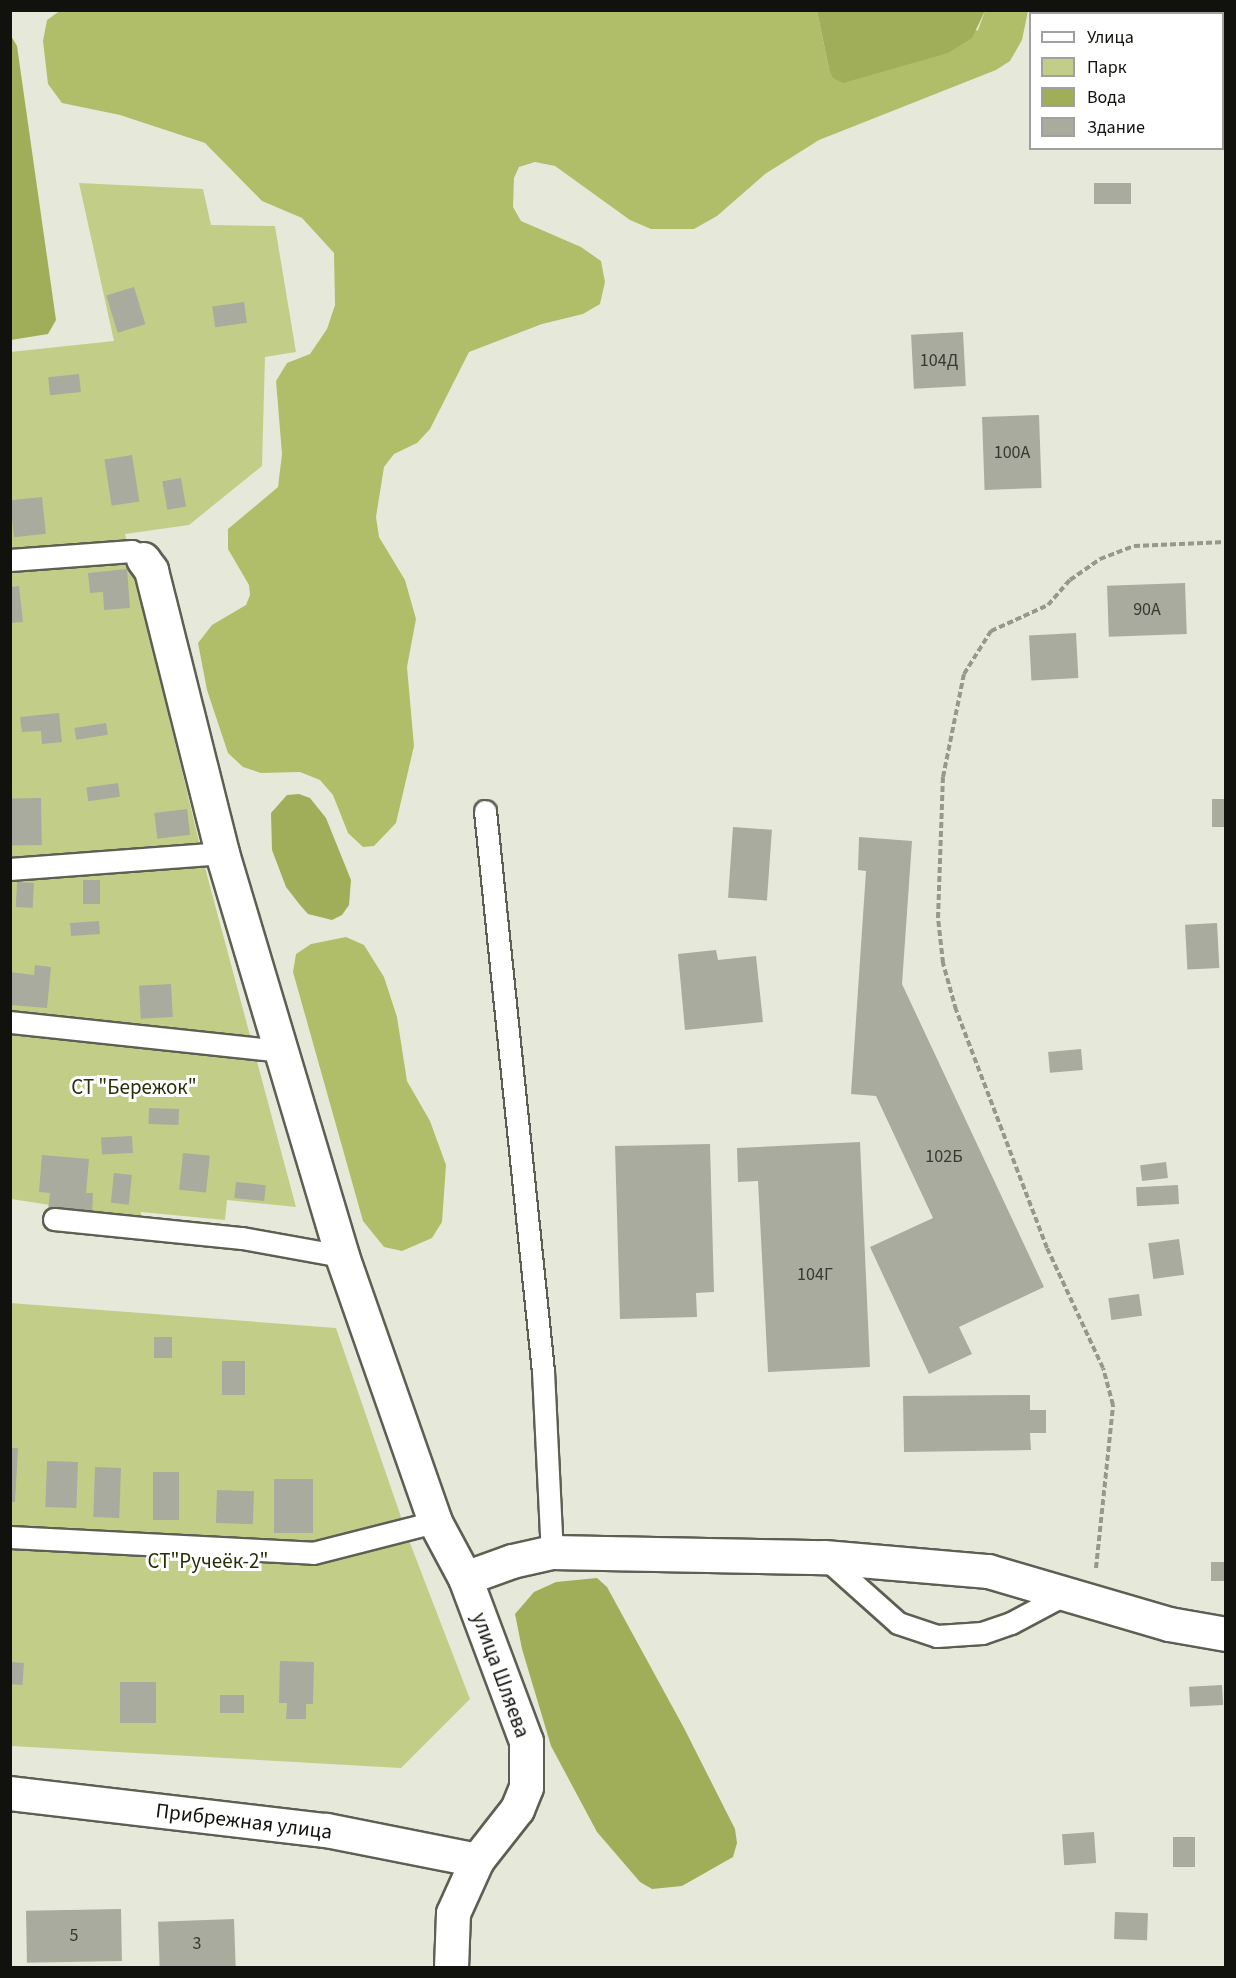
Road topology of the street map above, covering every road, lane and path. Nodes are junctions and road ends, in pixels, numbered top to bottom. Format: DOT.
graph roads {
  1 [pos="1226,542"];
  2 [pos="143,559"];
  3 [pos="10,561"];
  4 [pos="485,811"];
  5 [pos="222,854"];
  6 [pos="10,869"];
  7 [pos="10,1022"];
  8 [pos="281,1051"];
  9 [pos="54,1219"];
  10 [pos="342,1256"];
  11 [pos="435,1522"];
  12 [pos="10,1537"];
  13 [pos="552,1552"];
  14 [pos="824,1557"];
  15 [pos="465,1578"];
  16 [pos="1081,1597"];
  17 [pos="1226,1634"];
  18 [pos="10,1792"];
  19 [pos="477,1860"];
  20 [pos="451,1968"];
  1 -- 16 [label="path"];
  2 -- 3 [label="lane"];
  2 -- 5 [label="street, улица Шляева"];
  4 -- 13 [label="lane"];
  5 -- 6 [label="lane"];
  5 -- 8 [label="street, улица Шляева"];
  7 -- 8 [label="lane"];
  8 -- 10 [label="street, улица Шляева"];
  9 -- 10 [label="lane"];
  10 -- 11 [label="street, улица Шляева"];
  11 -- 12 [label="lane"];
  11 -- 15 [label="street, улица Шляева"];
  13 -- 14 [label="street"];
  13 -- 15 [label="street"];
  14 -- 16 [label="street"];
  14 -- 16 [label="lane"];
  15 -- 19 [label="street, улица Шляева"];
  16 -- 17 [label="street"];
  18 -- 19 [label="street, Прибрежная улица"];
  19 -- 20 [label="street, улица Шляева"];
}
